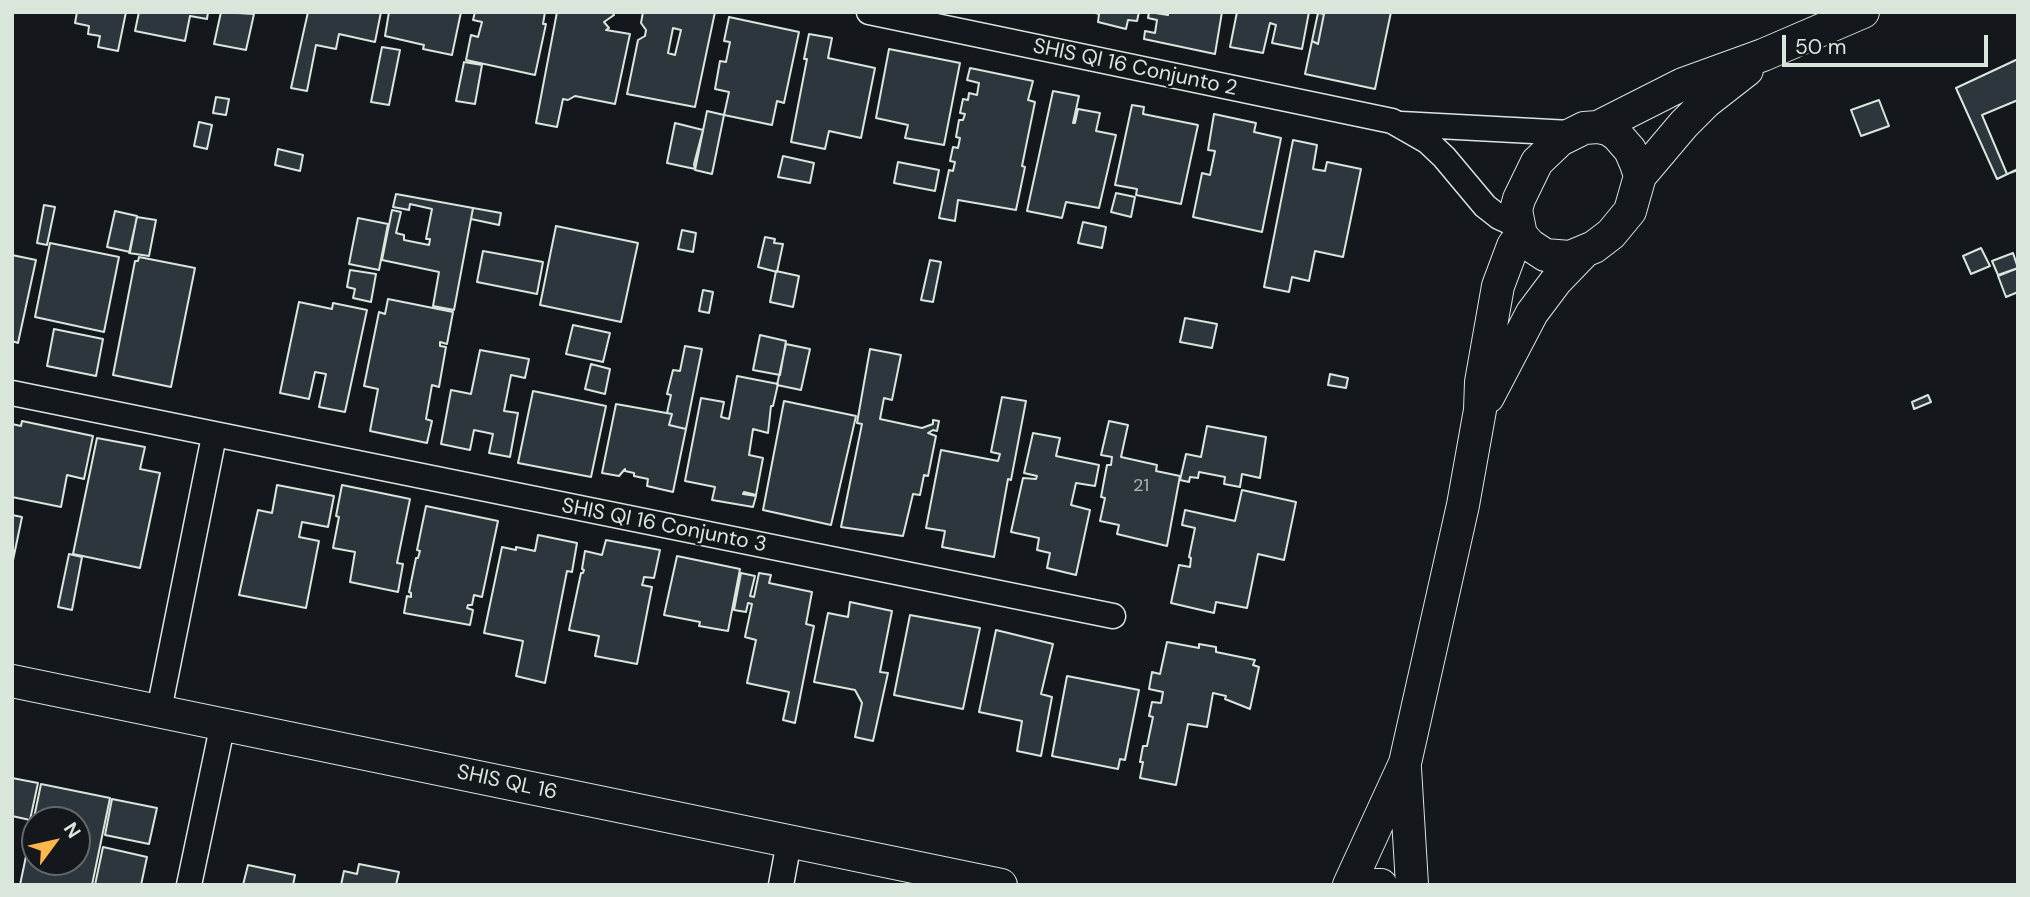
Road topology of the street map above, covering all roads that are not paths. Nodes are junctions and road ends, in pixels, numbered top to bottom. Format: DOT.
graph roads {
  1 [pos="869,12"];
  2 [pos="1863,12"];
  3 [pos="1763,55"];
  4 [pos="1400,124"];
  5 [pos="1584,130"];
  6 [pos="1640,176"];
  7 [pos="1520,230"];
  8 [pos="1582,254"];
  9 [pos="12,393"];
  10 [pos="1480,410"];
  11 [pos="214,436"];
  12 [pos="1113,616"];
  13 [pos="12,681"];
  14 [pos="159,710"];
  15 [pos="223,723"];
  16 [pos="1405,763"];
  17 [pos="789,842"];
  18 [pos="189,885"];
  19 [pos="781,885"];
  20 [pos="1001,885"];
  21 [pos="1349,885"];
  22 [pos="1362,885"];
  23 [pos="1381,885"];
  24 [pos="1412,885"];
  1 -- 4 [label="street, SHIS QI 16 Conjunto 2"];
  2 -- 3 [label="street"];
  3 -- 5 [label="street"];
  3 -- 6 [label="street"];
  4 -- 5 [label="street, SHIS QI 16 Conjunto 2"];
  4 -- 7 [label="street, SHIS QI 16 Conjunto 2"];
  5 -- 6 [label="street"];
  5 -- 7 [label="street"];
  6 -- 8 [label="street"];
  7 -- 8 [label="street"];
  7 -- 10 [label="street"];
  8 -- 10 [label="street"];
  9 -- 11 [label="street, SHIS QI 16 Conjunto 3"];
  10 -- 16 [label="street"];
  11 -- 12 [label="street, SHIS QI 16 Conjunto 3"];
  11 -- 14 [label="street"];
  13 -- 14 [label="street, SHIS QL 16"];
  14 -- 15 [label="street, SHIS QL 16"];
  15 -- 17 [label="street, SHIS QL 16"];
  15 -- 18 [label="street"];
  16 -- 21 [label="street"];
  16 -- 24 [label="street"];
  17 -- 19 [label="street"];
  17 -- 20 [label="street, SHIS QL 16"];
  22 -- 23 [label="street"];
}
